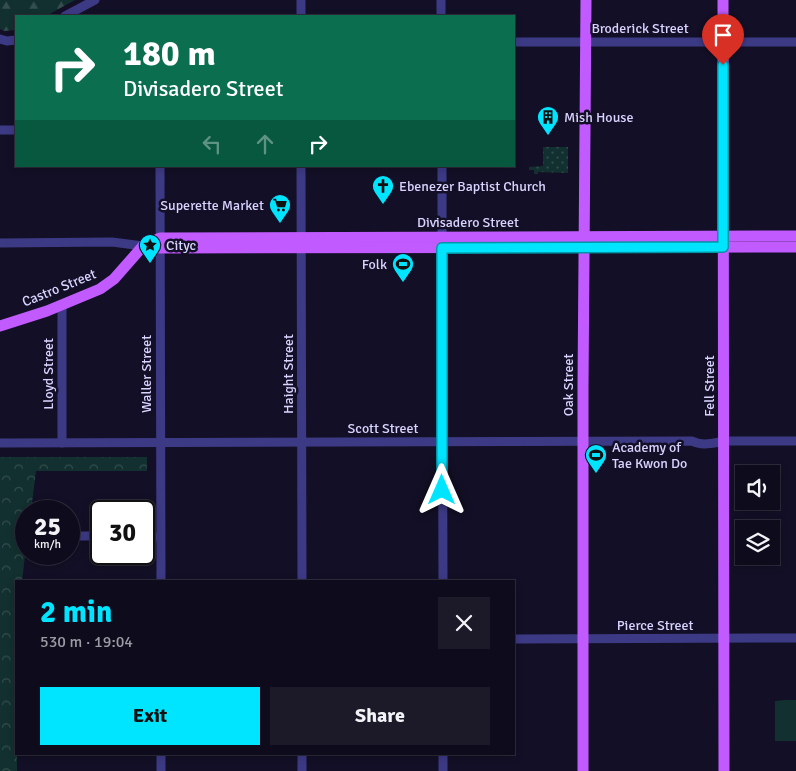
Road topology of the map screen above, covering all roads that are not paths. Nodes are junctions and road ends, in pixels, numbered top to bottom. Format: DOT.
graph roads {
  1 [pos="96,0"];
  2 [pos="300,0"];
  3 [pos="441,0"];
  4 [pos="586,0"];
  5 [pos="723,0"];
  6 [pos="68,15"];
  7 [pos="301,15"];
  8 [pos="441,15"];
  9 [pos="0,39"];
  10 [pos="15,40"];
  11 [pos="515,42"];
  12 [pos="585,42"];
  13 [pos="723,42"];
  14 [pos="796,42"];
  15 [pos="0,130"];
  16 [pos="15,130"];
  17 [pos="160,167"];
  18 [pos="301,167"];
  19 [pos="442,167"];
  20 [pos="796,236"];
  21 [pos="723,241"];
  22 [pos="301,242"];
  23 [pos="442,242"];
  24 [pos="584,242"];
  25 [pos="0,243"];
  26 [pos="160,243"];
  27 [pos="143,246"];
  28 [pos="796,247"];
  29 [pos="62,305"];
  30 [pos="0,326"];
  31 [pos="724,441"];
  32 [pos="796,441"];
  33 [pos="160,442"];
  34 [pos="302,442"];
  35 [pos="442,442"];
  36 [pos="583,442"];
  37 [pos="0,443"];
  38 [pos="62,443"];
  39 [pos="155,537"];
  40 [pos="160,537"];
  41 [pos="160,580"];
  42 [pos="302,580"];
  43 [pos="443,580"];
  44 [pos="796,638"];
  45 [pos="515,639"];
  46 [pos="583,639"];
  47 [pos="724,639"];
  48 [pos="161,755"];
  49 [pos="302,755"];
  50 [pos="443,755"];
  51 [pos="161,771"];
  52 [pos="302,771"];
  53 [pos="443,771"];
  54 [pos="583,771"];
  55 [pos="724,771"];
  1 -- 6 [label="street"];
  2 -- 7 [label="street"];
  3 -- 8 [label="street"];
  4 -- 12 [label="main road, Oak Street"];
  5 -- 13 [label="main road, Fell Street"];
  9 -- 10 [label="street"];
  11 -- 12 [label="street, Broderick Street"];
  12 -- 13 [label="street, Broderick Street"];
  12 -- 24 [label="main road, Oak Street"];
  13 -- 14 [label="street, Broderick Street"];
  13 -- 21 [label="main road, Fell Street"];
  15 -- 16 [label="street"];
  17 -- 26 [label="street, Waller Street"];
  18 -- 22 [label="street, Haight Street"];
  19 -- 23 [label="street"];
  20 -- 21 [label="main road, Divisadero Street"];
  21 -- 24 [label="main road, Divisadero Street"];
  21 -- 28 [label="main road, Divisadero Street"];
  21 -- 31 [label="main road, Fell Street"];
  22 -- 23 [label="main road, Divisadero Street"];
  22 -- 26 [label="main road, Divisadero Street"];
  22 -- 34 [label="street, Haight Street"];
  23 -- 24 [label="main road, Divisadero Street"];
  23 -- 35 [label="street"];
  24 -- 36 [label="main road, Oak Street"];
  25 -- 27 [label="street"];
  26 -- 27 [label="main road, Divisadero Street"];
  26 -- 33 [label="street, Waller Street"];
  27 -- 29 [label="main road, Castro Street"];
  29 -- 30 [label="main road, Castro Street"];
  29 -- 38 [label="street, Lloyd Street"];
  31 -- 32 [label="street, Scott Street"];
  31 -- 36 [label="street, Scott Street"];
  31 -- 47 [label="main road, Fell Street"];
  33 -- 34 [label="street, Scott Street"];
  33 -- 38 [label="street, Scott Street"];
  33 -- 40 [label="street, Waller Street"];
  34 -- 35 [label="street, Scott Street"];
  34 -- 42 [label="street, Haight Street"];
  35 -- 36 [label="street, Scott Street"];
  35 -- 43 [label="street"];
  36 -- 46 [label="main road, Oak Street"];
  37 -- 38 [label="street, Scott Street"];
  39 -- 40 [label="street"];
  40 -- 41 [label="street, Waller Street"];
  44 -- 47 [label="street, Pierce Street"];
  45 -- 46 [label="street, Pierce Street"];
  46 -- 47 [label="street, Pierce Street"];
  46 -- 54 [label="main road, Oak Street"];
  47 -- 55 [label="main road, Fell Street"];
  48 -- 51 [label="street"];
  49 -- 52 [label="street"];
  50 -- 53 [label="street"];
}
